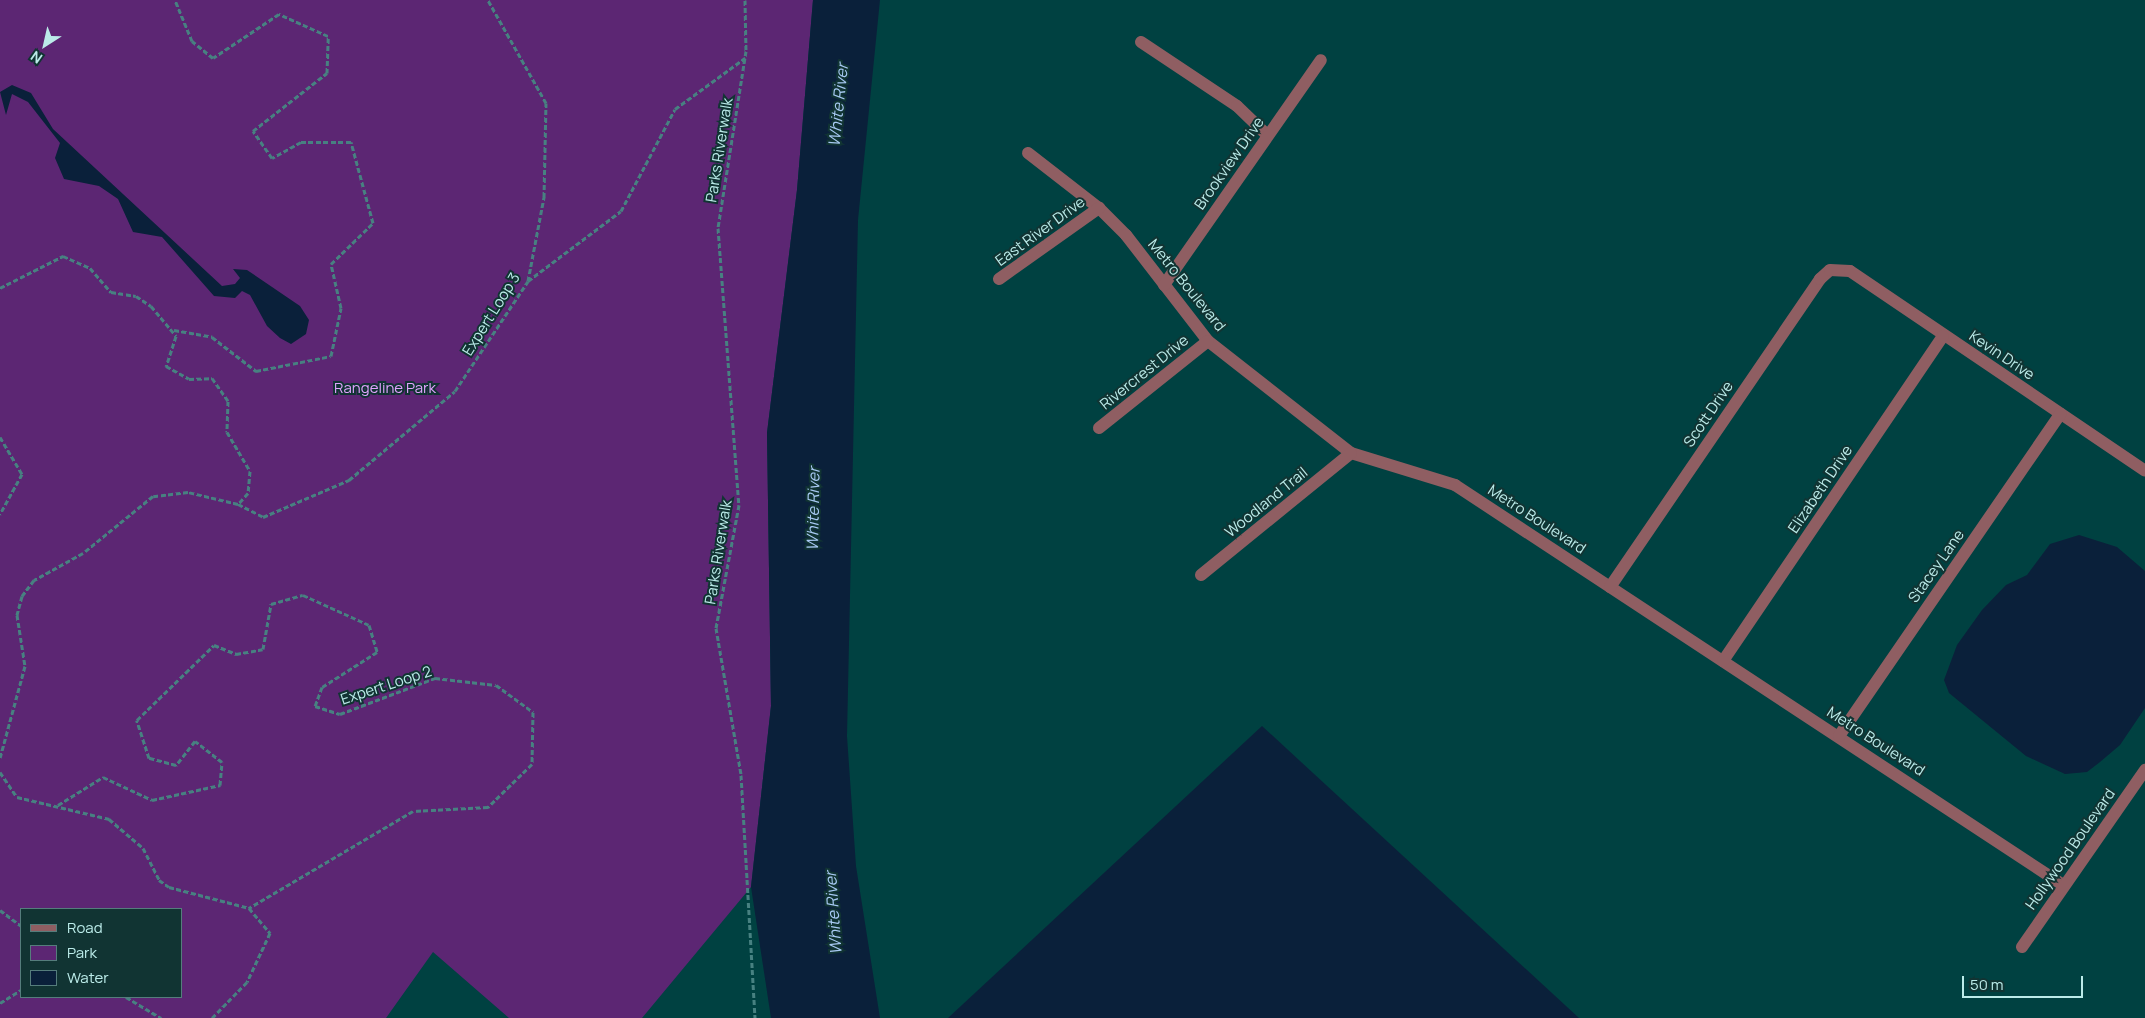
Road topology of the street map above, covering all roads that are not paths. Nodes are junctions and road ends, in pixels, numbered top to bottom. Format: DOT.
graph roads {
  1 [pos="1141,42"];
  2 [pos="1321,60"];
  3 [pos="1268,135"];
  4 [pos="1028,154"];
  5 [pos="1099,208"];
  6 [pos="1840,268"];
  7 [pos="999,279"];
  8 [pos="1164,285"];
  9 [pos="1943,336"];
  10 [pos="1208,341"];
  11 [pos="2060,414"];
  12 [pos="1100,428"];
  13 [pos="1351,453"];
  14 [pos="2145,471"];
  15 [pos="1201,575"];
  16 [pos="1610,587"];
  17 [pos="1723,661"];
  18 [pos="1839,736"];
  19 [pos="2145,770"];
  20 [pos="2062,885"];
  21 [pos="2022,947"];
  1 -- 3 [label="street"];
  2 -- 3 [label="street, Brookview Drive"];
  3 -- 8 [label="street, Brookview Drive"];
  4 -- 5 [label="street, Metro Boulevard"];
  5 -- 7 [label="street, East River Drive"];
  5 -- 8 [label="street, Metro Boulevard"];
  6 -- 9 [label="street, Kevin Drive"];
  6 -- 16 [label="street, Scott Drive"];
  8 -- 10 [label="street, Metro Boulevard"];
  9 -- 11 [label="street, Kevin Drive"];
  9 -- 17 [label="street, Elizabeth Drive"];
  10 -- 12 [label="street, Rivercrest Drive"];
  10 -- 13 [label="street, Metro Boulevard"];
  11 -- 14 [label="street, Kevin Drive"];
  11 -- 18 [label="street, Stacey Lane"];
  13 -- 15 [label="street, Woodland Trail"];
  13 -- 16 [label="street, Metro Boulevard"];
  16 -- 17 [label="street, Metro Boulevard"];
  17 -- 18 [label="street, Metro Boulevard"];
  18 -- 20 [label="street, Metro Boulevard"];
  19 -- 20 [label="street, Hollywood Boulevard"];
  20 -- 21 [label="street, Hollywood Boulevard"];
}
